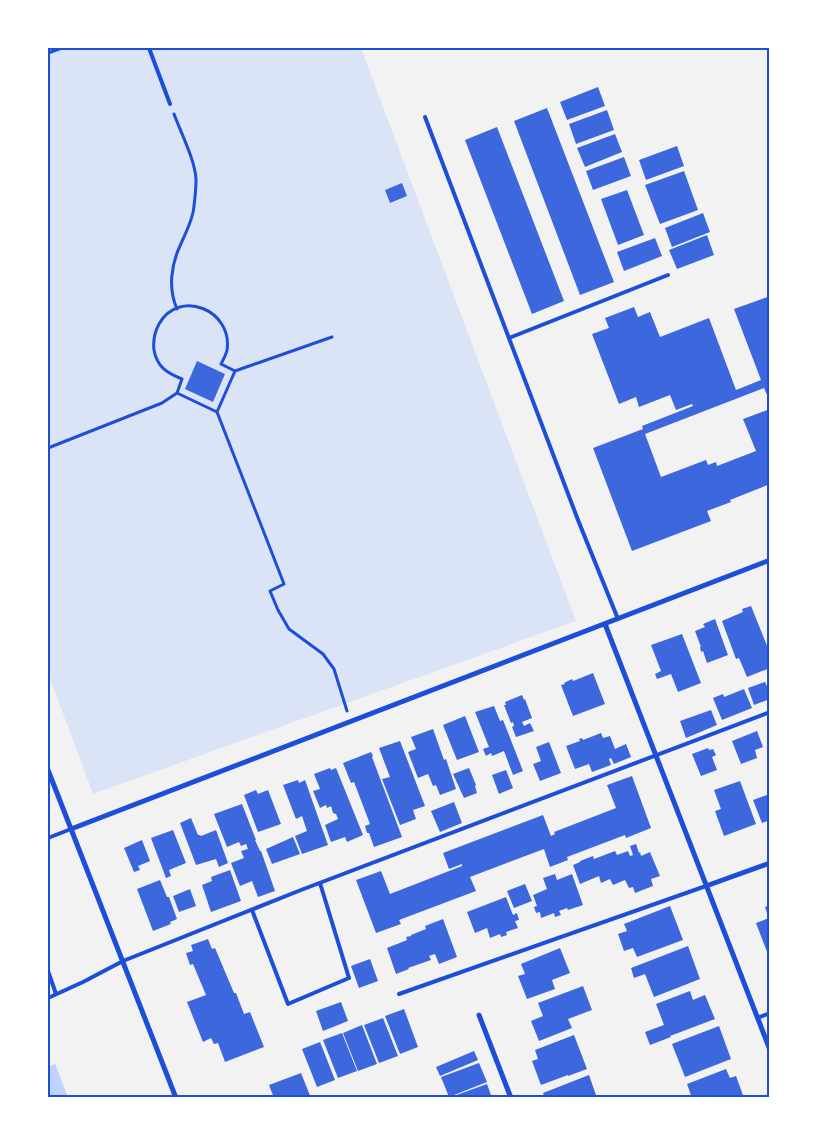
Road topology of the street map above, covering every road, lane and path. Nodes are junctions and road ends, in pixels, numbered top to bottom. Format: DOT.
graph roads {
  1 [pos="62,48"];
  2 [pos="149,48"];
  3 [pos="48,53"];
  4 [pos="170,104"];
  5 [pos="425,117"];
  6 [pos="668,275"];
  7 [pos="177,309"];
  8 [pos="332,337"];
  9 [pos="509,338"];
  10 [pos="235,371"];
  11 [pos="177,393"];
  12 [pos="217,412"];
  13 [pos="48,448"];
  14 [pos="770,560"];
  15 [pos="618,619"];
  16 [pos="605,624"];
  17 [pos="770,712"];
  18 [pos="351,721"];
  19 [pos="656,755"];
  20 [pos="48,770"];
  21 [pos="70,829"];
  22 [pos="48,838"];
  23 [pos="770,862"];
  24 [pos="320,883"];
  25 [pos="706,886"];
  26 [pos="252,910"];
  27 [pos="123,961"];
  28 [pos="48,971"];
  29 [pos="56,994"];
  30 [pos="399,994"];
  31 [pos="48,998"];
  32 [pos="770,1013"];
  33 [pos="480,1015"];
  34 [pos="757,1018"];
  35 [pos="770,1050"];
  36 [pos="176,1098"];
  37 [pos="511,1098"];
  1 -- 3 [label="path"];
  2 -- 4 [label="lane"];
  4 -- 7 [label="path"];
  5 -- 9 [label="lane"];
  6 -- 9 [label="lane"];
  7 -- 10 [label="path"];
  7 -- 11 [label="path"];
  8 -- 10 [label="path"];
  9 -- 15 [label="lane"];
  10 -- 12 [label="path"];
  11 -- 12 [label="path"];
  11 -- 13 [label="path"];
  12 -- 18 [label="path"];
  14 -- 15 [label="street"];
  15 -- 16 [label="street"];
  16 -- 18 [label="street"];
  16 -- 19 [label="street"];
  17 -- 19 [label="lane"];
  18 -- 21 [label="street"];
  19 -- 24 [label="lane"];
  19 -- 25 [label="street"];
  20 -- 21 [label="street"];
  21 -- 22 [label="lane"];
  21 -- 27 [label="street"];
  23 -- 25 [label="street"];
  24 -- 26 [label="lane"];
  24 -- 26 [label="lane"];
  25 -- 30 [label="lane"];
  25 -- 34 [label="street"];
  26 -- 27 [label="lane"];
  27 -- 29 [label="lane"];
  27 -- 36 [label="street"];
  28 -- 29 [label="lane"];
  29 -- 31 [label="lane"];
  32 -- 34 [label="lane"];
  33 -- 37 [label="street"];
  34 -- 35 [label="street"];
}
